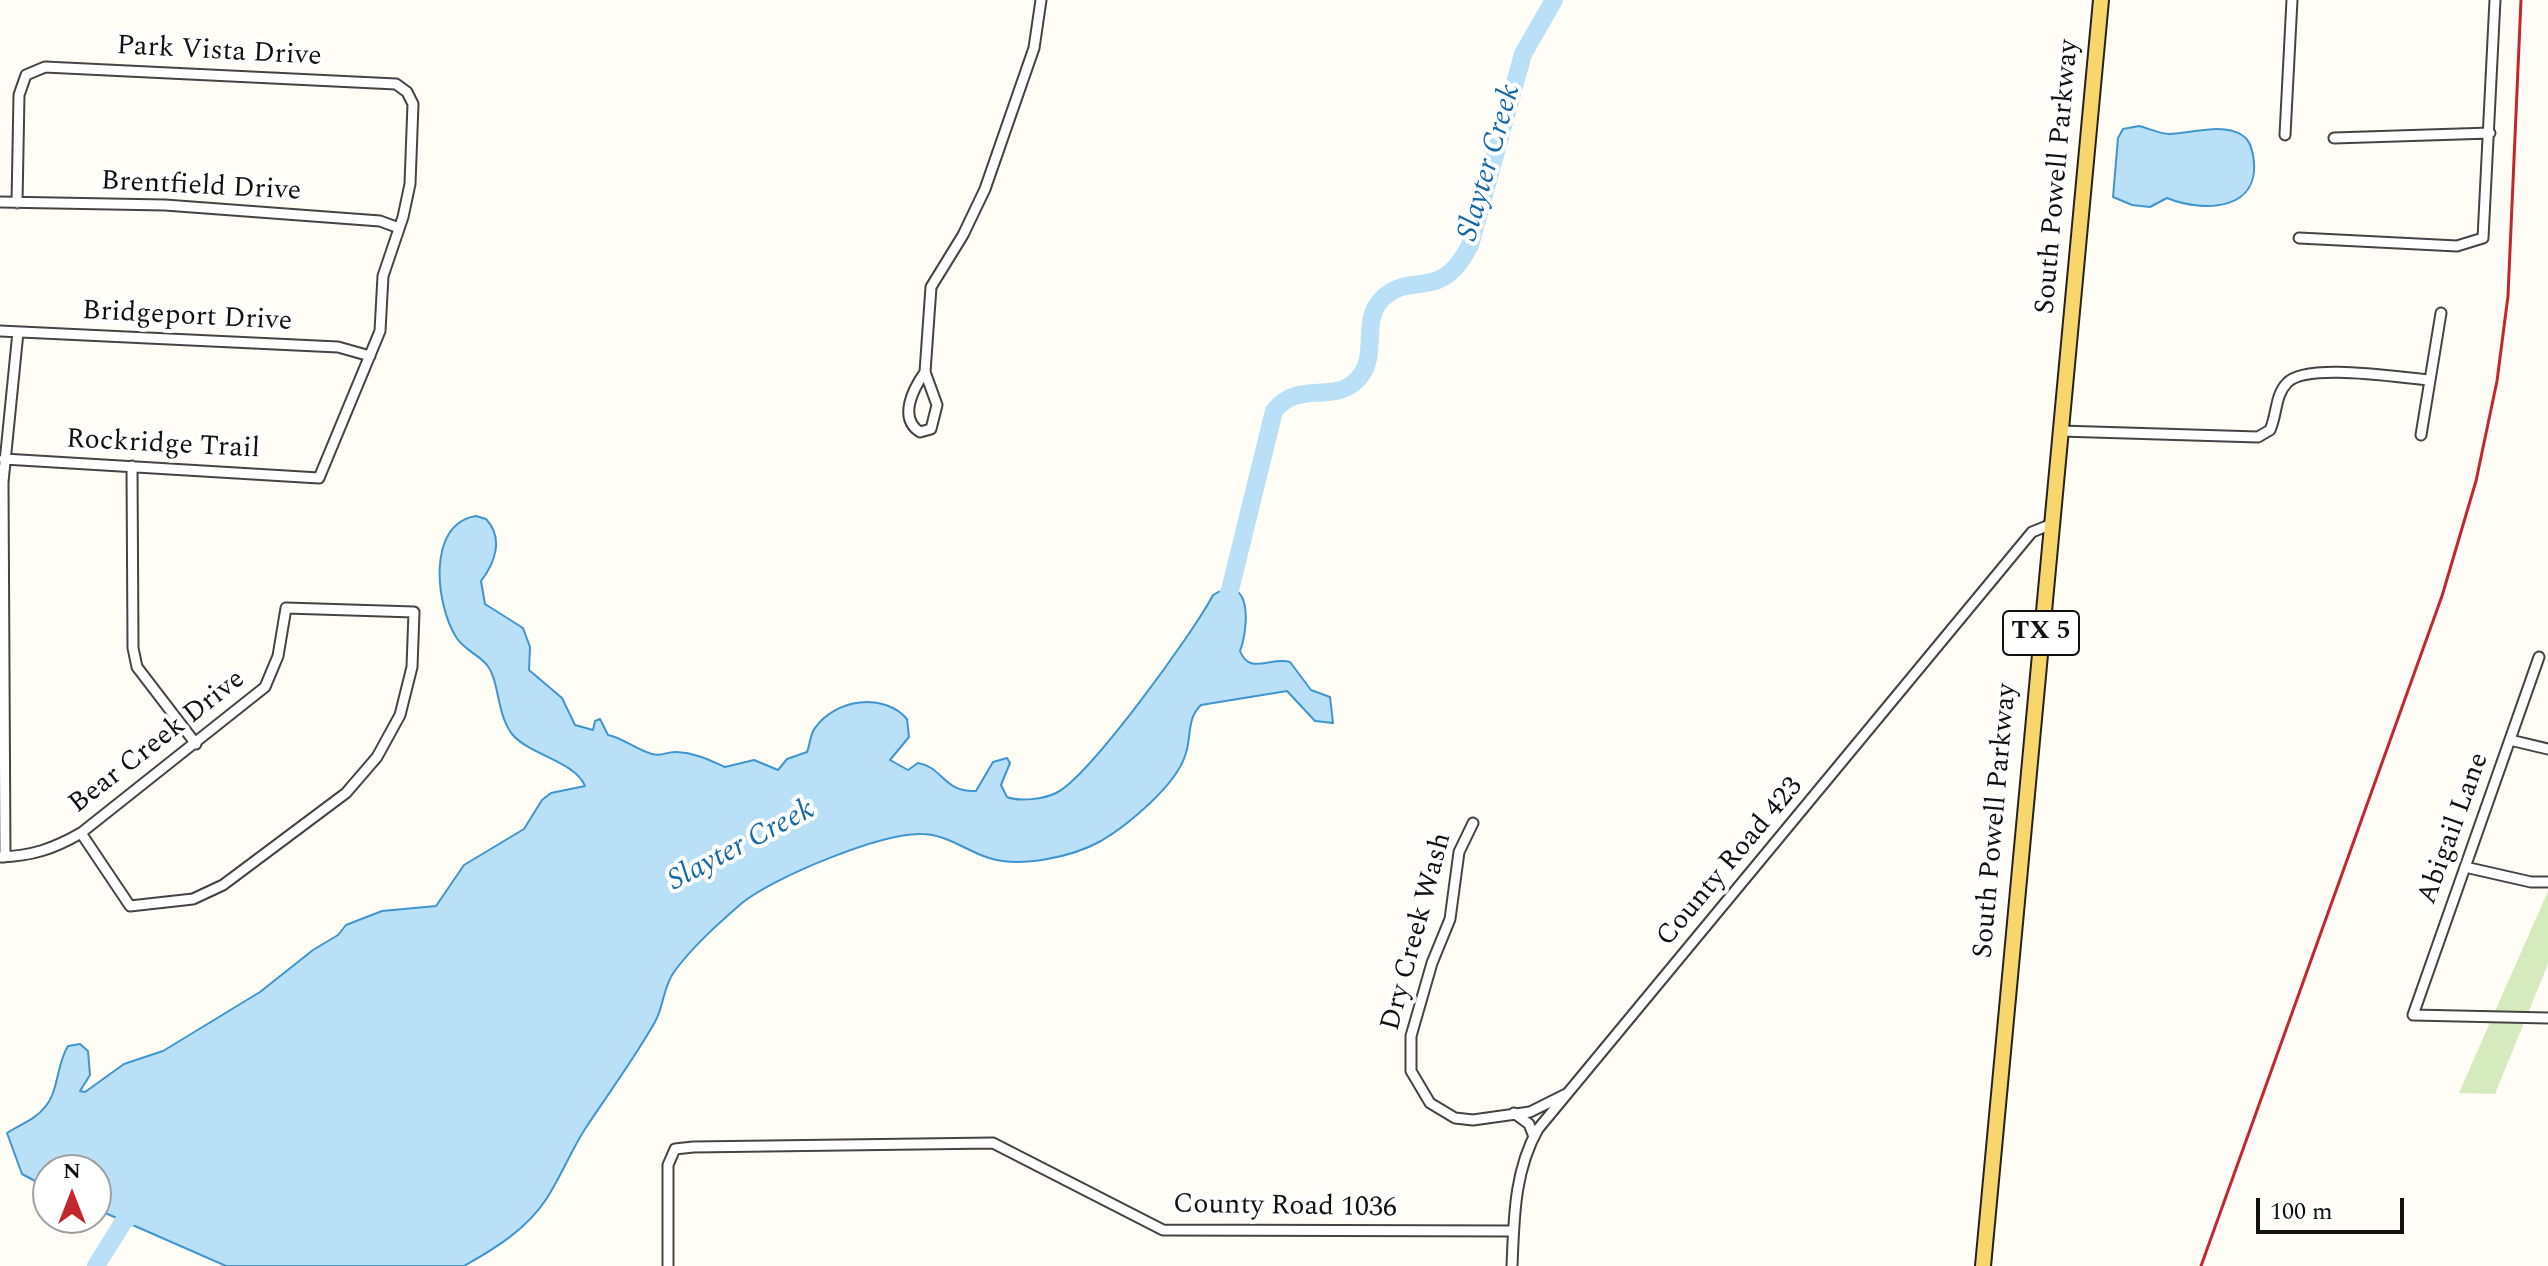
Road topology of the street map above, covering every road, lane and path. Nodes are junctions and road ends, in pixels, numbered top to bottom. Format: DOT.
graph roads {
  1 [pos="1041,0"];
  2 [pos="2101,0"];
  3 [pos="2292,0"];
  4 [pos="2495,0"];
  5 [pos="2490,133"];
  6 [pos="2285,135"];
  7 [pos="2334,138"];
  8 [pos="0,202"];
  9 [pos="17,203"];
  10 [pos="399,228"];
  11 [pos="2299,238"];
  12 [pos="2441,313"];
  13 [pos="0,331"];
  14 [pos="18,332"];
  15 [pos="370,356"];
  16 [pos="925,372"];
  17 [pos="2430,380"];
  18 [pos="2060,431"];
  19 [pos="2421,435"];
  20 [pos="4,459"];
  21 [pos="132,466"];
  22 [pos="2052,524"];
  23 [pos="2539,657"];
  24 [pos="2510,740"];
  25 [pos="196,744"];
  26 [pos="2548,749"];
  27 [pos="1473,823"];
  28 [pos="81,833"];
  29 [pos="2,857"];
  30 [pos="2465,867"];
  31 [pos="2548,882"];
  32 [pos="2548,1018"];
  33 [pos="1566,1094"];
  34 [pos="1514,1113"];
  35 [pos="1534,1137"];
  36 [pos="1513,1231"];
  37 [pos="668,1266"];
  38 [pos="1512,1266"];
  39 [pos="1983,1266"];
  1 -- 16 [label="street"];
  2 -- 18 [label="main road, South Powell Parkway / TX 5"];
  3 -- 6 [label="street"];
  4 -- 5 [label="street"];
  5 -- 7 [label="street"];
  5 -- 11 [label="street"];
  8 -- 9 [label="street, Brentfield Drive"];
  9 -- 10 [label="street, Brentfield Drive"];
  9 -- 10 [label="street, Park Vista Drive"];
  10 -- 15 [label="street"];
  12 -- 17 [label="street"];
  13 -- 14 [label="street, Bridgeport Drive"];
  14 -- 15 [label="street, Bridgeport Drive"];
  14 -- 20 [label="street"];
  15 -- 21 [label="street, Rockridge Trail"];
  16 -- 16 [label="street"];
  17 -- 18 [label="street"];
  17 -- 19 [label="street"];
  18 -- 22 [label="main road, South Powell Parkway / TX 5"];
  20 -- 21 [label="street, Rockridge Trail"];
  20 -- 29 [label="street"];
  21 -- 25 [label="street"];
  22 -- 33 [label="street, County Road 423"];
  22 -- 39 [label="main road, South Powell Parkway / TX 5"];
  23 -- 24 [label="street, Abigail Lane"];
  24 -- 26 [label="street"];
  24 -- 30 [label="street, Abigail Lane"];
  25 -- 28 [label="street, Bear Creek Drive"];
  25 -- 28 [label="street, Bear Creek Drive"];
  27 -- 34 [label="street, Dry Creek Wash"];
  28 -- 29 [label="street, Bear Creek Drive"];
  30 -- 31 [label="street"];
  30 -- 32 [label="street, Abigail Lane"];
  33 -- 34 [label="street, Dry Creek Wash"];
  33 -- 35 [label="street, County Road 423"];
  34 -- 35 [label="street"];
  35 -- 36 [label="street, County Road 423"];
  36 -- 37 [label="street, County Road 1036"];
  36 -- 38 [label="street, County Road 423"];
}
